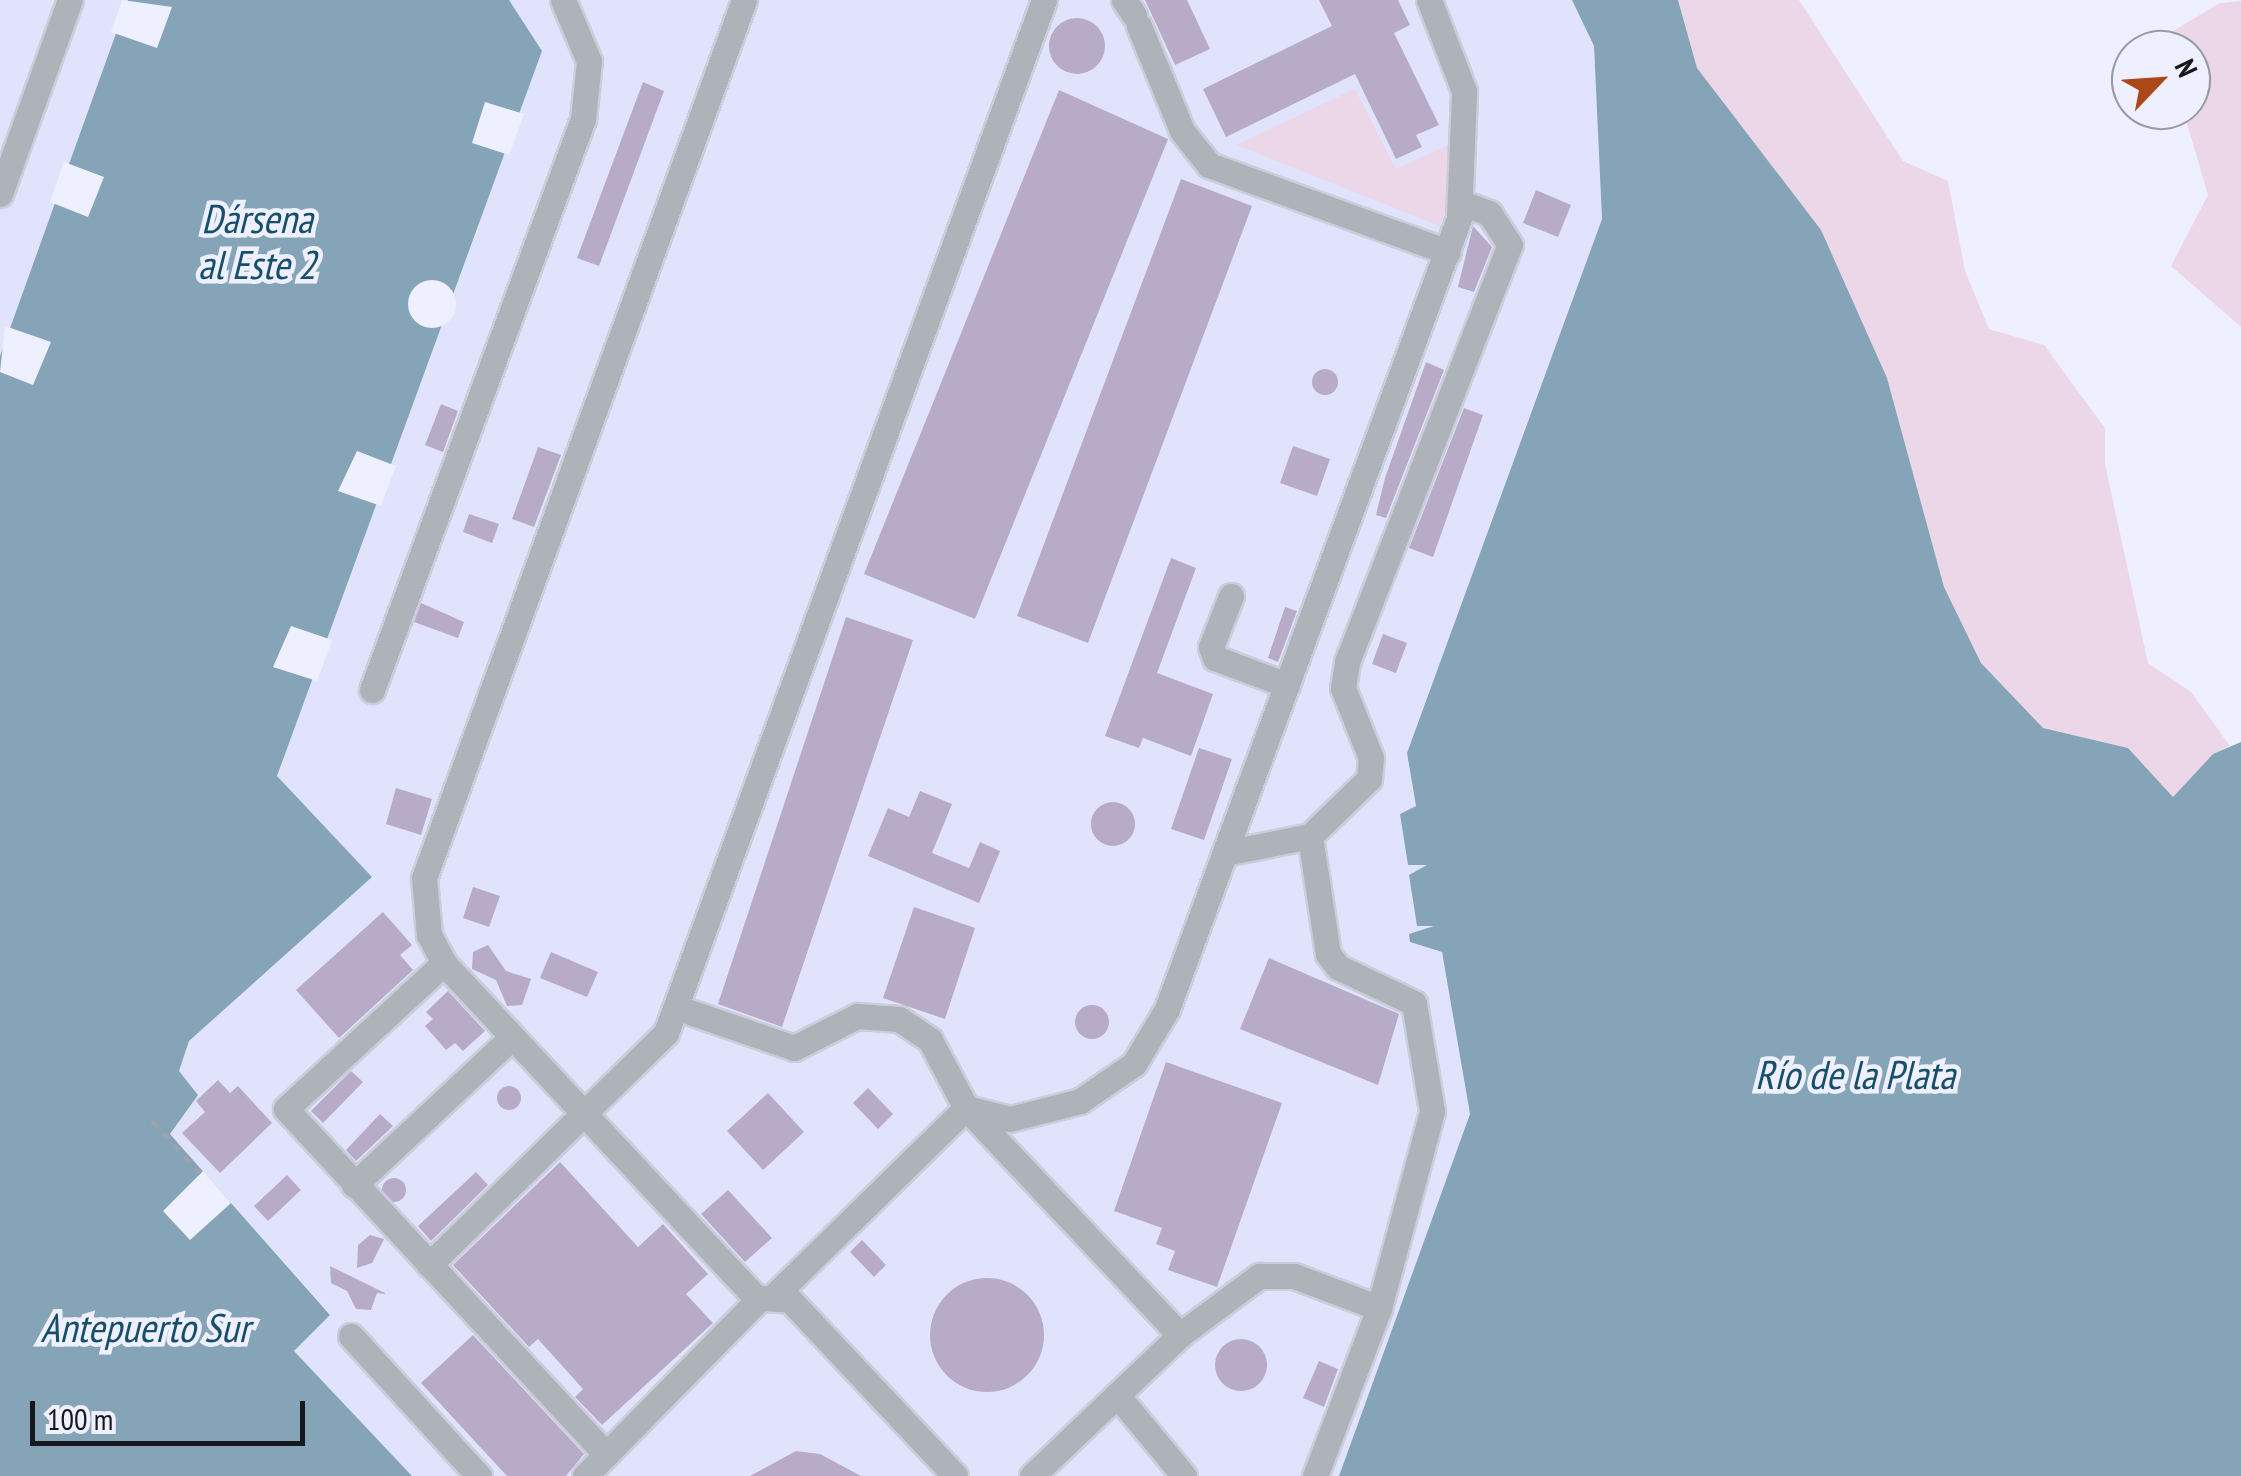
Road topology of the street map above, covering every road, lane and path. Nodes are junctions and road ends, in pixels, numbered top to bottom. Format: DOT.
graph roads {
  1 [pos="70,0"];
  2 [pos="562,0"];
  3 [pos="744,0"];
  4 [pos="1044,0"];
  5 [pos="1429,0"];
  6 [pos="1132,14"];
  7 [pos="6,155"];
  8 [pos="0,194"];
  9 [pos="1462,203"];
  10 [pos="1448,252"];
  11 [pos="1231,596"];
  12 [pos="1287,686"];
  13 [pos="372,690"];
  14 [pos="1310,836"];
  15 [pos="1225,853"];
  16 [pos="444,963"];
  17 [pos="678,1008"];
  18 [pos="512,1037"];
  19 [pos="966,1108"];
  20 [pos="586,1117"];
  21 [pos="155,1124"];
  22 [pos="200,1174"];
  23 [pos="354,1185"];
  24 [pos="430,1266"];
  25 [pos="766,1297"];
  26 [pos="1379,1308"];
  27 [pos="1180,1335"];
  28 [pos="352,1336"];
  29 [pos="1117,1395"];
  30 [pos="606,1454"];
  31 [pos="479,1476"];
  32 [pos="585,1476"];
  33 [pos="955,1476"];
  34 [pos="1032,1476"];
  35 [pos="1184,1476"];
  36 [pos="1314,1476"];
  1 -- 7 [label="lane"];
  2 -- 13 [label="lane"];
  3 -- 16 [label="lane"];
  4 -- 17 [label="lane"];
  5 -- 9 [label="lane"];
  6 -- 10 [label="lane"];
  7 -- 8 [label="lane"];
  9 -- 10 [label="lane"];
  9 -- 14 [label="lane"];
  10 -- 12 [label="lane"];
  11 -- 12 [label="lane"];
  12 -- 15 [label="lane"];
  14 -- 15 [label="lane"];
  14 -- 26 [label="lane"];
  15 -- 19 [label="lane"];
  16 -- 18 [label="lane"];
  16 -- 23 [label="lane"];
  17 -- 19 [label="lane"];
  17 -- 20 [label="lane"];
  18 -- 20 [label="lane"];
  18 -- 23 [label="lane"];
  19 -- 25 [label="lane"];
  19 -- 27 [label="lane"];
  20 -- 24 [label="lane"];
  20 -- 25 [label="lane"];
  21 -- 22 [label="path"];
  23 -- 24 [label="lane"];
  24 -- 30 [label="lane"];
  25 -- 30 [label="lane"];
  25 -- 33 [label="lane"];
  26 -- 27 [label="lane"];
  26 -- 36 [label="lane"];
  27 -- 29 [label="lane"];
  28 -- 31 [label="lane"];
  29 -- 34 [label="lane"];
  29 -- 35 [label="lane"];
  30 -- 32 [label="lane"];
}
